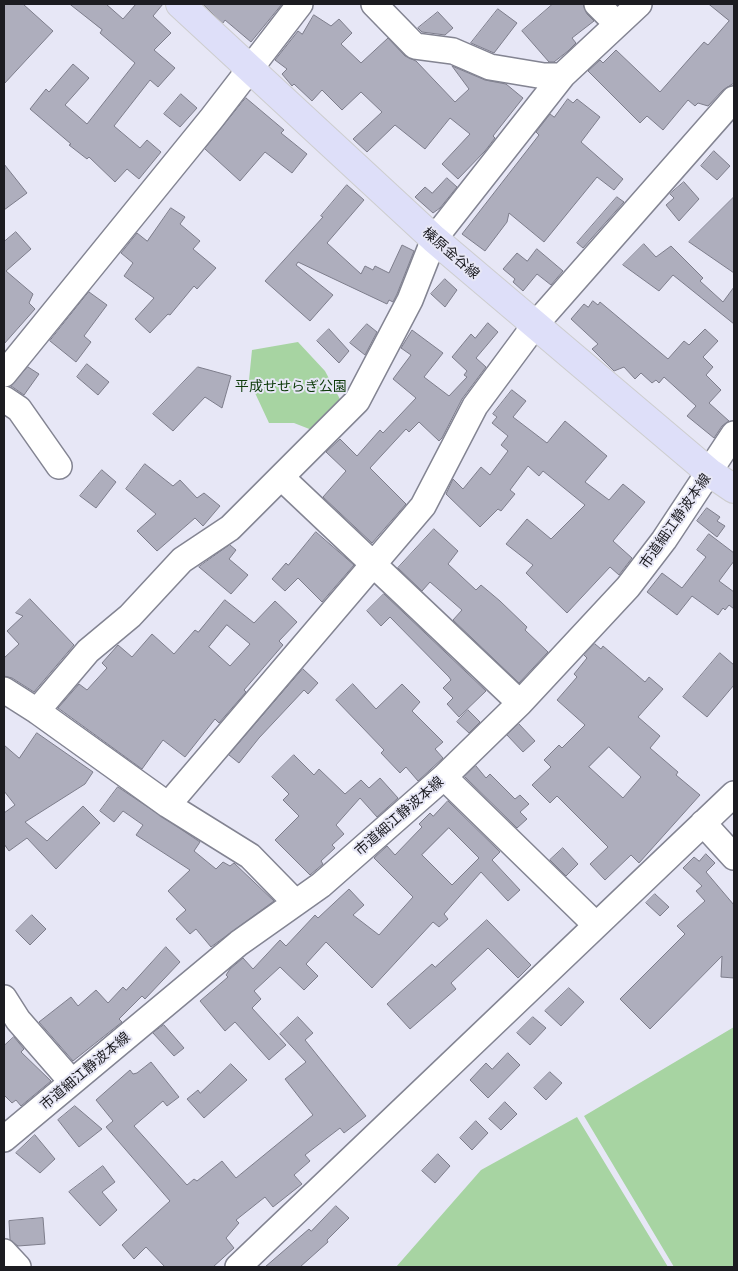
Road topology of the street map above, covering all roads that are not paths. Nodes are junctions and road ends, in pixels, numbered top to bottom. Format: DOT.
graph roads {
  1 [pos="180,4"];
  2 [pos="300,4"];
  3 [pos="374,4"];
  4 [pos="597,4"];
  5 [pos="639,4"];
  6 [pos="617,24"];
  7 [pos="248,68"];
  8 [pos="562,76"];
  9 [pos="734,99"];
  10 [pos="434,239"];
  11 [pos="535,325"];
  12 [pos="4,374"];
  13 [pos="4,399"];
  14 [pos="734,434"];
  15 [pos="59,466"];
  16 [pos="709,472"];
  17 [pos="281,478"];
  18 [pos="734,489"];
  19 [pos="374,565"];
  20 [pos="4,692"];
  21 [pos="520,703"];
  22 [pos="37,710"];
  23 [pos="444,777"];
  24 [pos="734,794"];
  25 [pos="168,805"];
  26 [pos="703,823"];
  27 [pos="734,858"];
  28 [pos="295,902"];
  29 [pos="596,924"];
  30 [pos="4,998"];
  31 [pos="72,1082"];
  32 [pos="4,1139"];
  33 [pos="4,1252"];
  34 [pos="248,1263"];
  35 [pos="18,1267"];
  1 -- 7 [label="main road, 榛原金谷線"];
  2 -- 7 [label="street"];
  3 -- 8 [label="street"];
  4 -- 6 [label="street"];
  5 -- 6 [label="street"];
  6 -- 8 [label="street"];
  7 -- 10 [label="main road, 榛原金谷線"];
  7 -- 12 [label="street"];
  8 -- 10 [label="street"];
  9 -- 11 [label="street"];
  10 -- 11 [label="main road, 榛原金谷線"];
  10 -- 17 [label="street"];
  11 -- 16 [label="main road, 榛原金谷線"];
  11 -- 19 [label="street"];
  13 -- 15 [label="street"];
  14 -- 16 [label="street, 市道細江静波本線"];
  16 -- 18 [label="main road, 榛原金谷線"];
  16 -- 21 [label="street, 市道細江静波本線"];
  17 -- 19 [label="street"];
  17 -- 22 [label="street"];
  19 -- 21 [label="street"];
  19 -- 25 [label="street"];
  20 -- 22 [label="street"];
  21 -- 23 [label="street, 市道細江静波本線"];
  22 -- 25 [label="street"];
  23 -- 28 [label="street, 市道細江静波本線"];
  23 -- 29 [label="street"];
  24 -- 26 [label="street"];
  25 -- 28 [label="street"];
  26 -- 27 [label="street"];
  26 -- 29 [label="street"];
  28 -- 31 [label="street, 市道細江静波本線"];
  29 -- 34 [label="street"];
  30 -- 31 [label="street"];
  31 -- 32 [label="street, 市道細江静波本線"];
  33 -- 35 [label="street"];
}
